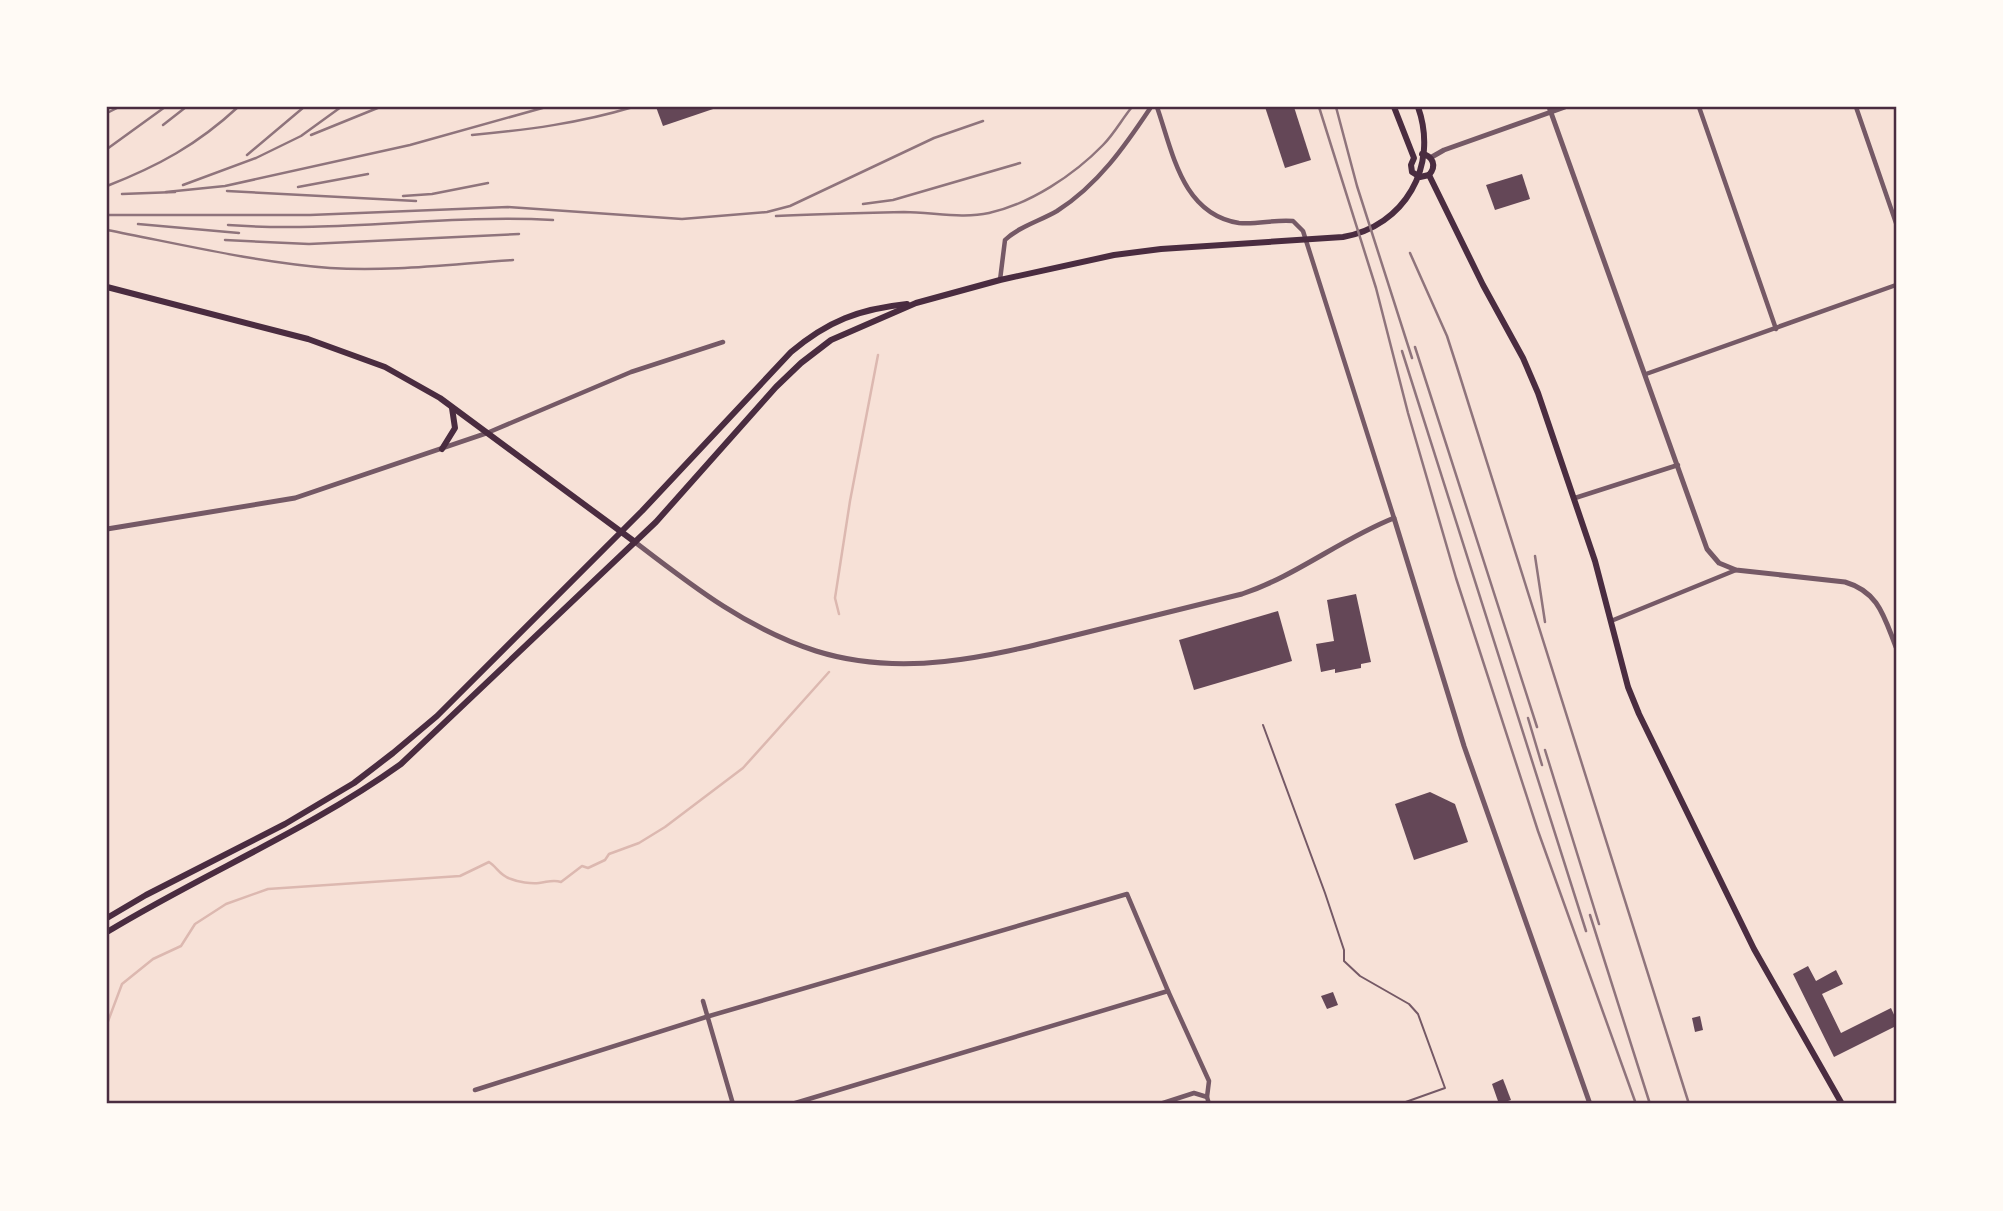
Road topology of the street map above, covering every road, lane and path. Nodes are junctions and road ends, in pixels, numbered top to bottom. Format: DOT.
graph roads {
  1 [pos="1151,107"];
  2 [pos="1157,107"];
  3 [pos="1394,107"];
  4 [pos="1418,107"];
  5 [pos="1565,107"];
  6 [pos="1699,107"];
  7 [pos="1856,107"];
  8 [pos="1550,109"];
  9 [pos="1414,158"];
  10 [pos="1430,158"];
  11 [pos="1429,175"];
  12 [pos="1896,223"];
  13 [pos="1000,281"];
  14 [pos="1896,285"];
  15 [pos="107,287"];
  16 [pos="916,303"];
  17 [pos="1776,329"];
  18 [pos="723,342"];
  19 [pos="1646,374"];
  20 [pos="451,406"];
  21 [pos="487,433"];
  22 [pos="442,449"];
  23 [pos="1678,466"];
  24 [pos="1575,498"];
  25 [pos="1394,518"];
  26 [pos="107,529"];
  27 [pos="620,532"];
  28 [pos="635,542"];
  29 [pos="1737,570"];
  30 [pos="1611,621"];
  31 [pos="1896,647"];
  32 [pos="1263,725"];
  33 [pos="107,918"];
  34 [pos="107,932"];
  35 [pos="1168,991"];
  36 [pos="703,1001"];
  37 [pos="706,1017"];
  38 [pos="475,1090"];
  39 [pos="1207,1097"];
  40 [pos="733,1104"];
  41 [pos="792,1104"];
  42 [pos="1160,1104"];
  43 [pos="1209,1104"];
  44 [pos="1400,1104"];
  45 [pos="1590,1104"];
  46 [pos="1842,1104"];
  1 -- 13 [label="street"];
  2 -- 25 [label="street"];
  3 -- 9 [label="main road"];
  4 -- 13 [label="main road"];
  5 -- 8 [label="street"];
  6 -- 17 [label="street"];
  7 -- 12 [label="street"];
  8 -- 10 [label="street"];
  8 -- 19 [label="street"];
  9 -- 10 [label="main road"];
  9 -- 11 [label="main road"];
  10 -- 11 [label="main road"];
  11 -- 24 [label="main road"];
  13 -- 16 [label="main road"];
  14 -- 17 [label="street"];
  15 -- 20 [label="main road"];
  16 -- 27 [label="main road"];
  16 -- 28 [label="main road"];
  17 -- 19 [label="street"];
  18 -- 21 [label="street"];
  19 -- 23 [label="street"];
  20 -- 21 [label="main road"];
  20 -- 22 [label="main road"];
  21 -- 22 [label="street"];
  21 -- 27 [label="main road"];
  22 -- 26 [label="street"];
  23 -- 24 [label="street"];
  23 -- 29 [label="street"];
  24 -- 30 [label="main road"];
  25 -- 28 [label="street"];
  25 -- 45 [label="street"];
  27 -- 28 [label="main road"];
  27 -- 33 [label="main road"];
  28 -- 34 [label="main road"];
  29 -- 30 [label="street"];
  29 -- 31 [label="street"];
  30 -- 46 [label="main road"];
  32 -- 44 [label="lane"];
  35 -- 37 [label="street"];
  35 -- 39 [label="street"];
  35 -- 41 [label="street"];
  36 -- 37 [label="street"];
  37 -- 38 [label="street"];
  37 -- 40 [label="street"];
  39 -- 42 [label="street"];
  39 -- 43 [label="street"];
}
